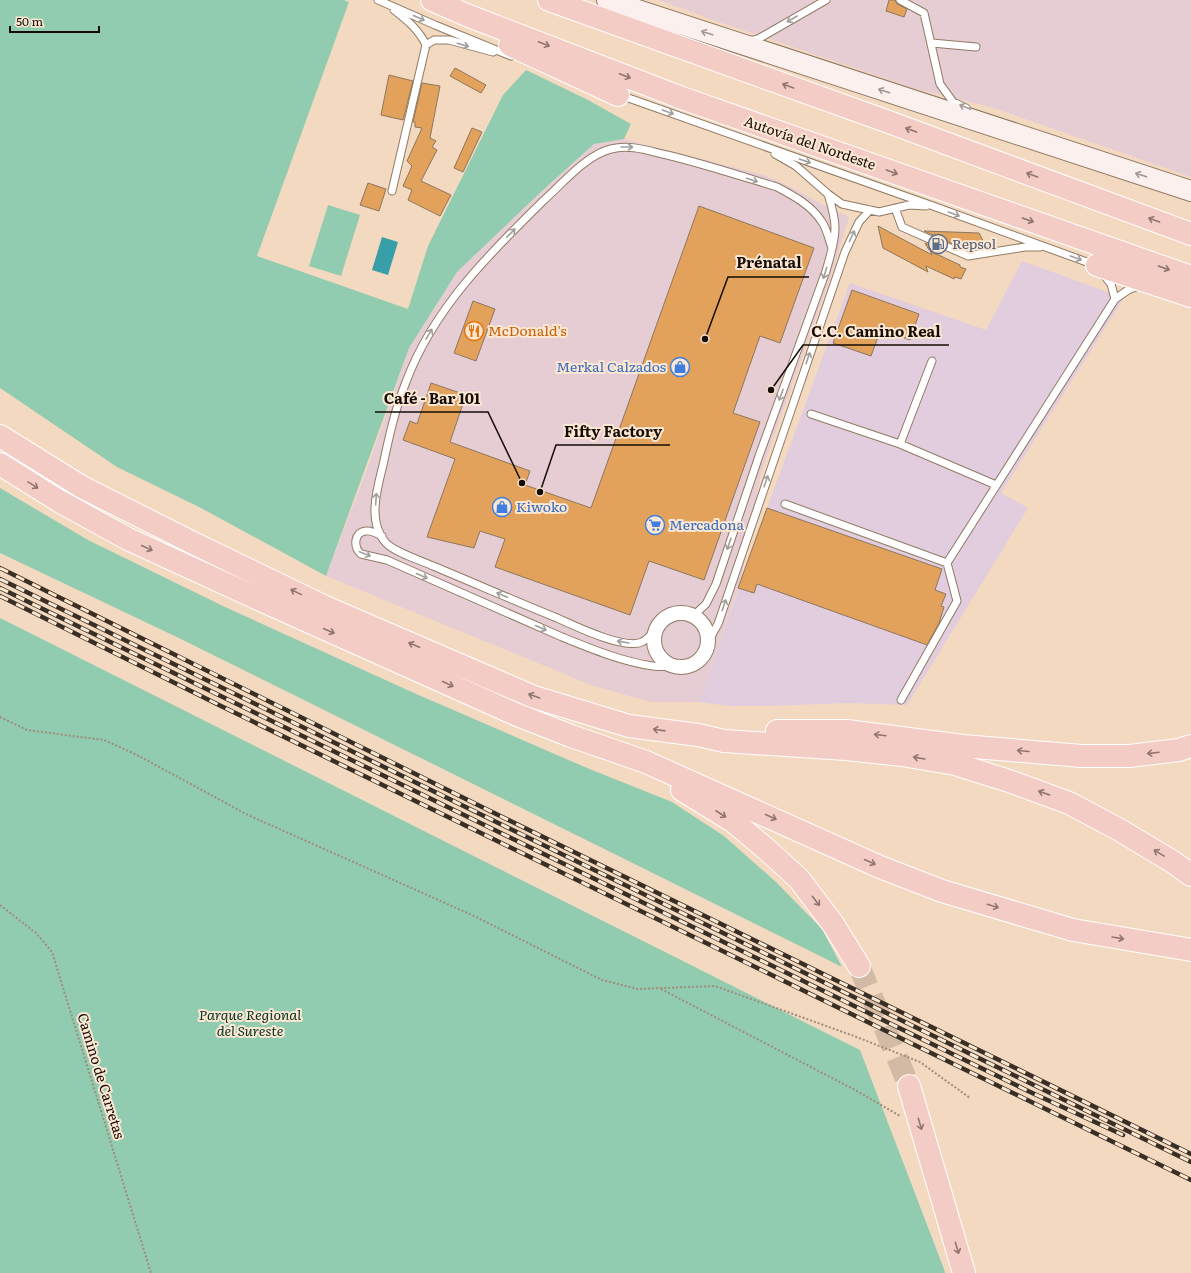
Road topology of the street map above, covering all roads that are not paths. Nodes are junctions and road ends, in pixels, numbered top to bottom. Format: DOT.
graph roads {
  1 [pos="378,0"];
  2 [pos="432,0"];
  3 [pos="549,0"];
  4 [pos="607,0"];
  5 [pos="826,0"];
  6 [pos="900,0"];
  7 [pos="386,3"];
  8 [pos="648,6"];
  9 [pos="469,16"];
  10 [pos="679,24"];
  11 [pos="730,40"];
  12 [pos="932,44"];
  13 [pos="426,45"];
  14 [pos="976,47"];
  15 [pos="545,69"];
  16 [pos="618,94"];
  17 [pos="971,110"];
  18 [pos="1005,122"];
  19 [pos="755,144"];
  20 [pos="1052,146"];
  21 [pos="392,191"];
  22 [pos="1191,191"];
  23 [pos="828,194"];
  24 [pos="933,206"];
  25 [pos="895,208"];
  26 [pos="870,210"];
  27 [pos="1191,234"];
  28 [pos="1045,247"];
  29 [pos="832,248"];
  30 [pos="1097,266"];
  31 [pos="1191,277"];
  32 [pos="1147,282"];
  33 [pos="1191,296"];
  34 [pos="1115,299"];
  35 [pos="932,361"];
  36 [pos="811,414"];
  37 [pos="0,436"];
  38 [pos="900,444"];
  39 [pos="0,464"];
  40 [pos="996,485"];
  41 [pos="785,504"];
  42 [pos="382,536"];
  43 [pos="946,562"];
  44 [pos="693,616"];
  45 [pos="657,629"];
  46 [pos="709,640"];
  47 [pos="675,667"];
  48 [pos="901,700"];
  49 [pos="698,735"];
  50 [pos="571,736"];
  51 [pos="1191,746"];
  52 [pos="1191,875"];
  53 [pos="1191,950"];
  54 [pos="859,966"];
  55 [pos="909,1086"];
  56 [pos="964,1273"];
  1 -- 7 [label="lane"];
  2 -- 9 [label="highway, Autovía del Nordeste"];
  27 -- 3 [label="highway, one-way"];
  4 -- 10 [label="main road"];
  5 -- 11 [label="lane, one-way"];
  6 -- 12 [label="lane"];
  7 -- 13 [label="lane"];
  7 -- 13 [label="lane"];
  8 -- 10 [label="lane"];
  9 -- 16 [label="highway"];
  9 -- 31 [label="highway, Autovía del Nordeste, one-way"];
  11 -- 10 [label="main road, one-way"];
  20 -- 11 [label="main road, one-way"];
  12 -- 14 [label="lane"];
  17 -- 12 [label="lane, one-way"];
  13 -- 21 [label="lane"];
  15 -- 16 [label="lane"];
  16 -- 19 [label="lane, one-way"];
  18 -- 20 [label="lane"];
  19 -- 23 [label="lane"];
  19 -- 24 [label="lane, one-way"];
  22 -- 20 [label="main road, one-way"];
  23 -- 26 [label="lane"];
  23 -- 29 [label="lane"];
  24 -- 25 [label="lane"];
  24 -- 28 [label="lane, one-way"];
  25 -- 26 [label="lane"];
  25 -- 28 [label="lane"];
  46 -- 26 [label="lane, one-way"];
  28 -- 30 [label="lane, one-way"];
  42 -- 29 [label="lane, one-way"];
  29 -- 44 [label="lane, one-way"];
  30 -- 32 [label="highway"];
  30 -- 34 [label="lane"];
  32 -- 33 [label="highway"];
  32 -- 34 [label="lane"];
  34 -- 40 [label="lane"];
  35 -- 38 [label="lane"];
  36 -- 38 [label="lane"];
  49 -- 37 [label="highway, one-way"];
  38 -- 40 [label="lane"];
  39 -- 50 [label="highway, one-way"];
  40 -- 43 [label="lane"];
  41 -- 43 [label="lane"];
  45 -- 42 [label="lane, one-way"];
  42 -- 47 [label="lane, one-way"];
  43 -- 48 [label="lane"];
  44 -- 45 [label="street"];
  44 -- 46 [label="street"];
  45 -- 47 [label="street"];
  46 -- 47 [label="street"];
  51 -- 49 [label="highway, one-way"];
  52 -- 49 [label="highway, one-way"];
  50 -- 53 [label="highway, one-way"];
  50 -- 54 [label="highway, one-way"];
  55 -- 56 [label="highway, one-way"];
}
